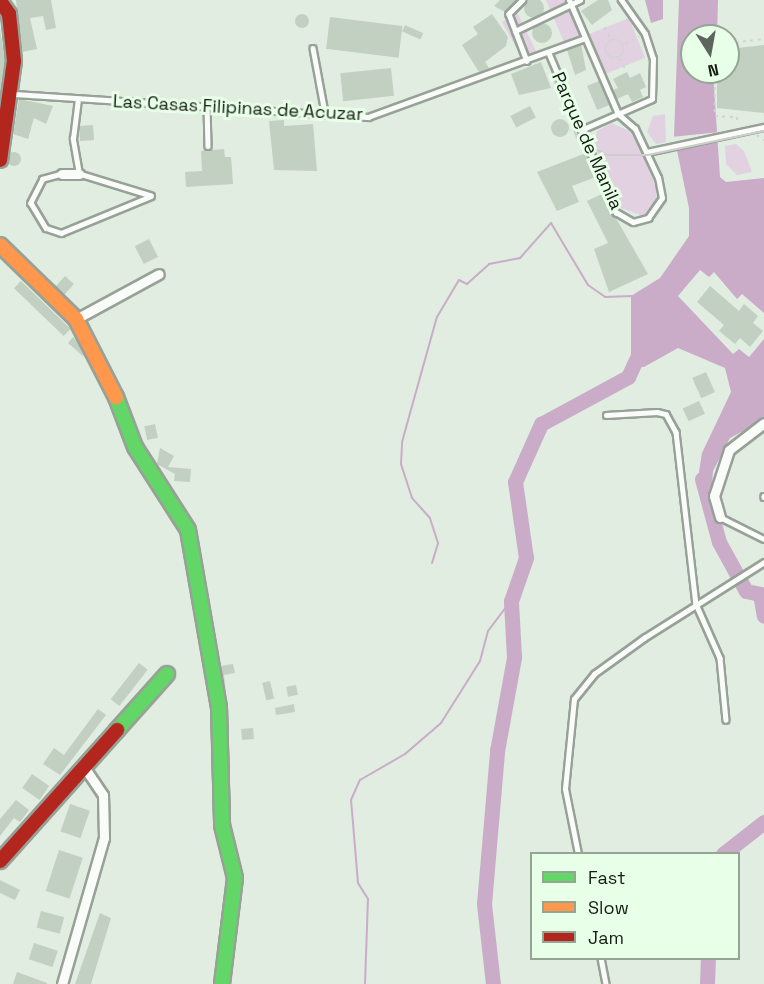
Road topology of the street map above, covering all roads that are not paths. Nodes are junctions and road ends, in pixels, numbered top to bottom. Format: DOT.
graph roads {
  1 [pos="523,0"];
  2 [pos="580,0"];
  3 [pos="621,0"];
  4 [pos="0,1"];
  5 [pos="570,2"];
  6 [pos="4,17"];
  7 [pos="515,31"];
  8 [pos="585,38"];
  9 [pos="313,48"];
  10 [pos="549,52"];
  11 [pos="527,61"];
  12 [pos="13,94"];
  13 [pos="78,99"];
  14 [pos="207,105"];
  15 [pos="325,113"];
  16 [pos="618,114"];
  17 [pos="764,127"];
  18 [pos="581,130"];
  19 [pos="208,146"];
  20 [pos="647,152"];
  21 [pos="0,160"];
  22 [pos="62,174"];
  23 [pos="79,174"];
  24 [pos="1,248"];
  25 [pos="159,274"];
  26 [pos="76,319"];
  27 [pos="606,415"];
  28 [pos="764,423"];
  29 [pos="720,517"];
  30 [pos="764,539"];
  31 [pos="764,562"];
  32 [pos="696,604"];
  33 [pos="167,674"];
  34 [pos="726,720"];
  35 [pos="84,767"];
  36 [pos="578,852"];
  37 [pos="0,861"];
  38 [pos="602,960"];
  39 [pos="62,984"];
  40 [pos="222,984"];
  41 [pos="606,984"];
  1 -- 7 [label="lane"];
  2 -- 5 [label="lane"];
  3 -- 16 [label="lane"];
  4 -- 6 [label="street"];
  5 -- 7 [label="lane"];
  5 -- 8 [label="lane"];
  6 -- 12 [label="street"];
  7 -- 11 [label="lane"];
  8 -- 10 [label="lane, Las Casas Filipinas de Acuzar"];
  8 -- 16 [label="lane"];
  9 -- 15 [label="lane"];
  10 -- 11 [label="lane, Las Casas Filipinas de Acuzar"];
  10 -- 18 [label="lane, Parque de Manila"];
  11 -- 15 [label="lane, Las Casas Filipinas de Acuzar"];
  12 -- 13 [label="lane, Las Casas Filipinas de Acuzar"];
  12 -- 21 [label="street"];
  13 -- 14 [label="lane, Las Casas Filipinas de Acuzar"];
  13 -- 23 [label="lane"];
  14 -- 15 [label="lane, Las Casas Filipinas de Acuzar"];
  14 -- 19 [label="lane"];
  16 -- 18 [label="lane"];
  16 -- 20 [label="lane"];
  17 -- 20 [label="lane"];
  18 -- 20 [label="lane, Parque de Manila"];
  22 -- 23 [label="street"];
  22 -- 23 [label="lane"];
  24 -- 26 [label="street"];
  25 -- 26 [label="street"];
  26 -- 40 [label="street"];
  27 -- 32 [label="lane"];
  28 -- 29 [label="street"];
  29 -- 30 [label="lane"];
  31 -- 32 [label="lane"];
  32 -- 34 [label="lane"];
  32 -- 36 [label="lane"];
  33 -- 35 [label="street"];
  35 -- 37 [label="street"];
  35 -- 39 [label="street"];
  38 -- 41 [label="lane"];
}
